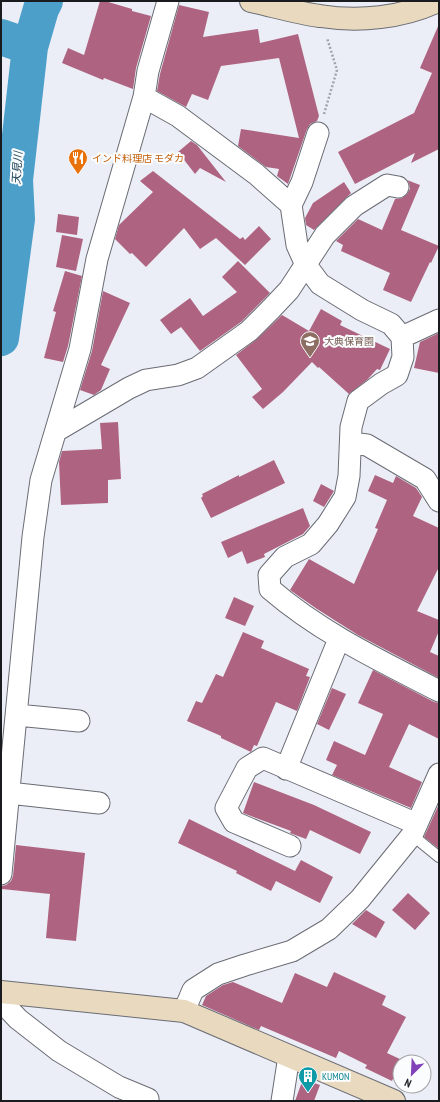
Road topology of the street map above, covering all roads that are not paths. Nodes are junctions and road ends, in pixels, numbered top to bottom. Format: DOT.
graph roads {
  1 [pos="168,1"];
  2 [pos="251,1"];
  3 [pos="438,1"];
  4 [pos="144,97"];
  5 [pos="318,133"];
  6 [pos="398,186"];
  7 [pos="290,205"];
  8 [pos="306,265"];
  9 [pos="439,320"];
  10 [pos="402,337"];
  11 [pos="56,431"];
  12 [pos="351,443"];
  13 [pos="439,501"];
  14 [pos="339,639"];
  15 [pos="439,691"];
  16 [pos="17,715"];
  17 [pos="79,721"];
  18 [pos="286,769"];
  19 [pos="439,774"];
  20 [pos="9,793"];
  21 [pos="99,803"];
  22 [pos="414,830"];
  23 [pos="290,846"];
  24 [pos="439,857"];
  25 [pos="1,874"];
  26 [pos="1,992"];
  27 [pos="1,1002"];
  28 [pos="184,1011"];
  29 [pos="289,1056"];
  30 [pos="148,1099"];
  31 [pos="282,1101"];
  32 [pos="394,1101"];
  1 -- 4 [label="street"];
  2 -- 3 [label="street"];
  4 -- 7 [label="street"];
  4 -- 11 [label="street"];
  5 -- 7 [label="street"];
  6 -- 8 [label="street"];
  7 -- 8 [label="street"];
  8 -- 10 [label="street"];
  8 -- 11 [label="street"];
  9 -- 10 [label="street"];
  10 -- 12 [label="street"];
  11 -- 16 [label="street"];
  12 -- 13 [label="street"];
  12 -- 14 [label="street"];
  14 -- 15 [label="street"];
  14 -- 18 [label="street"];
  16 -- 17 [label="street"];
  16 -- 20 [label="street"];
  18 -- 22 [label="street"];
  18 -- 23 [label="street"];
  19 -- 22 [label="street"];
  20 -- 21 [label="street"];
  20 -- 25 [label="street"];
  22 -- 24 [label="lane"];
  22 -- 28 [label="street"];
  26 -- 28 [label="street"];
  27 -- 30 [label="street"];
  28 -- 29 [label="street"];
  29 -- 31 [label="street"];
  29 -- 32 [label="street"];
}
